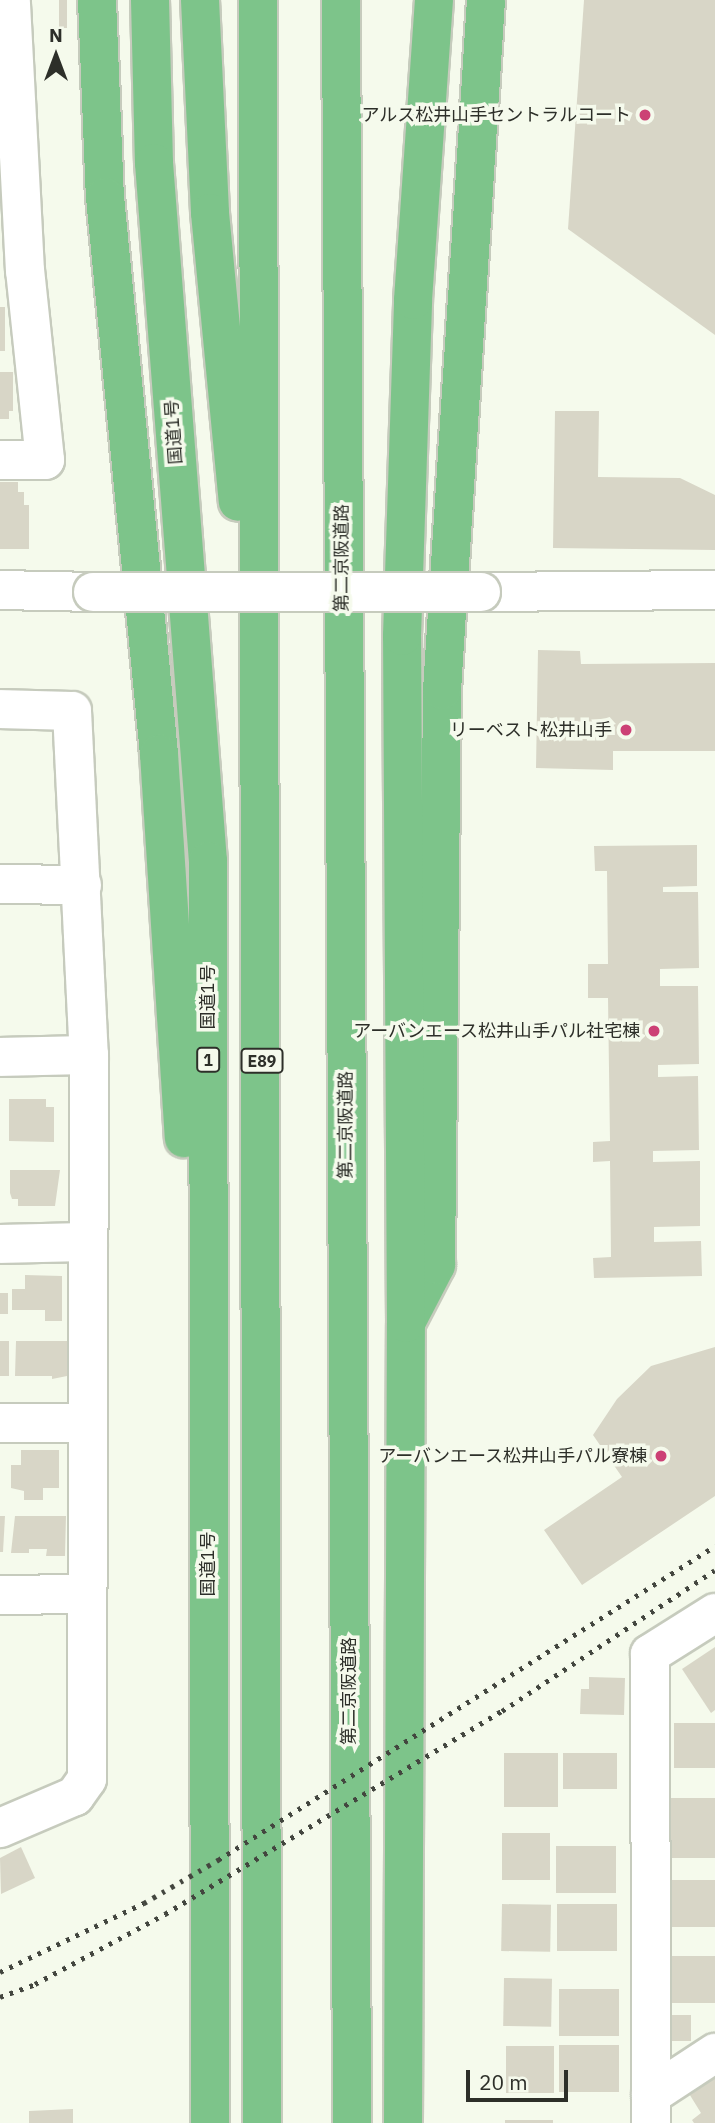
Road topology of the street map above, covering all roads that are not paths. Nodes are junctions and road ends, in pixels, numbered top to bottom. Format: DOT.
graph roads {
  1 [pos="11,0"];
  2 [pos="97,0"];
  3 [pos="150,0"];
  4 [pos="200,0"];
  5 [pos="258,0"];
  6 [pos="341,0"];
  7 [pos="366,0"];
  8 [pos="433,0"];
  9 [pos="486,0"];
  10 [pos="7,89"];
  11 [pos="12,271"];
  12 [pos="340,282"];
  13 [pos="0,460"];
  14 [pos="0,590"];
  15 [pos="715,590"];
  16 [pos="0,709"];
  17 [pos="262,741"];
  18 [pos="0,884"];
  19 [pos="82,886"];
  20 [pos="89,1055"];
  21 [pos="0,1057"];
  22 [pos="88,1242"];
  23 [pos="0,1244"];
  24 [pos="406,1323"];
  25 [pos="208,1349"];
  26 [pos="0,1423"];
  27 [pos="88,1423"];
  28 [pos="87,1594"];
  29 [pos="0,1595"];
  30 [pos="715,1613"];
  31 [pos="0,1828"];
  32 [pos="715,2053"];
  33 [pos="651,2109"];
  34 [pos="210,2123"];
  35 [pos="262,2123"];
  36 [pos="352,2123"];
  37 [pos="403,2123"];
  1 -- 10 [label="street"];
  2 -- 25 [label="highway, 1"];
  3 -- 25 [label="highway, 国道1号 / 1"];
  4 -- 17 [label="highway"];
  5 -- 17 [label="highway, E89"];
  6 -- 12 [label="highway, 第二京阪道路"];
  7 -- 12 [label="highway"];
  8 -- 24 [label="highway"];
  9 -- 24 [label="highway"];
  10 -- 11 [label="street"];
  11 -- 13 [label="street"];
  12 -- 36 [label="highway, 第二京阪道路"];
  14 -- 15 [label="street, bridge"];
  16 -- 19 [label="street"];
  17 -- 35 [label="highway, E89"];
  18 -- 19 [label="street"];
  19 -- 20 [label="street"];
  20 -- 21 [label="street"];
  20 -- 22 [label="street"];
  22 -- 23 [label="street"];
  22 -- 27 [label="street"];
  24 -- 37 [label="highway"];
  25 -- 34 [label="highway, 国道1号 / 1"];
  26 -- 27 [label="street"];
  27 -- 28 [label="street"];
  28 -- 29 [label="street"];
  28 -- 31 [label="street"];
  30 -- 33 [label="street"];
  32 -- 33 [label="street"];
}
